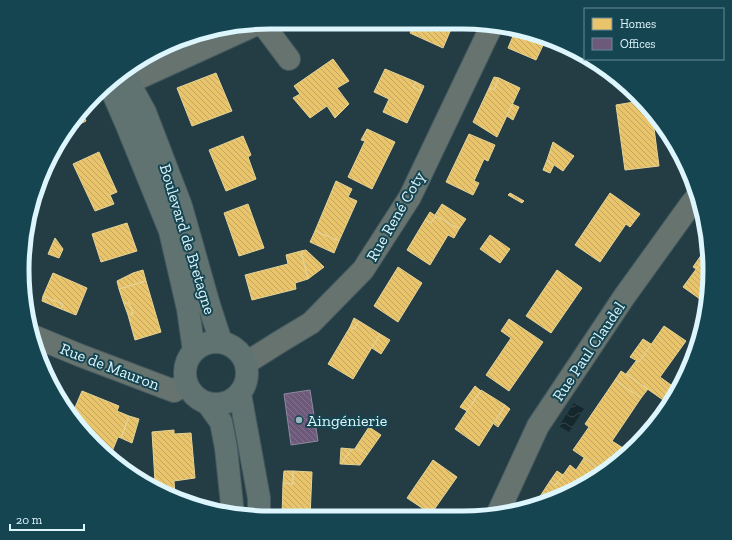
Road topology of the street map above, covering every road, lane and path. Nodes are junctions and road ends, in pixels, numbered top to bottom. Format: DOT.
graph roads {
  1 [pos="267,29"];
  2 [pos="241,31"];
  3 [pos="489,31"];
  4 [pos="289,59"];
  5 [pos="121,80"];
  6 [pos="122,80"];
  7 [pos="693,202"];
  8 [pos="39,339"];
  9 [pos="221,342"];
  10 [pos="194,350"];
  11 [pos="246,364"];
  12 [pos="186,383"];
  13 [pos="240,394"];
  14 [pos="208,404"];
  15 [pos="232,508"];
  16 [pos="499,508"];
  17 [pos="259,510"];
  1 -- 4 [label="street"];
  2 -- 6 [label="street"];
  3 -- 11 [label="street, Rue René Coty"];
  5 -- 9 [label="main road, Boulevard de Bretagne"];
  5 -- 10 [label="main road, Boulevard de Bretagne"];
  7 -- 16 [label="street, Rue Paul Claudel"];
  8 -- 12 [label="street, Rue de Mauron"];
  9 -- 10 [label="main road"];
  9 -- 11 [label="main road"];
  10 -- 12 [label="main road"];
  11 -- 13 [label="main road"];
  12 -- 14 [label="main road"];
  13 -- 14 [label="main road"];
  13 -- 17 [label="main road"];
  14 -- 15 [label="main road"];
}
